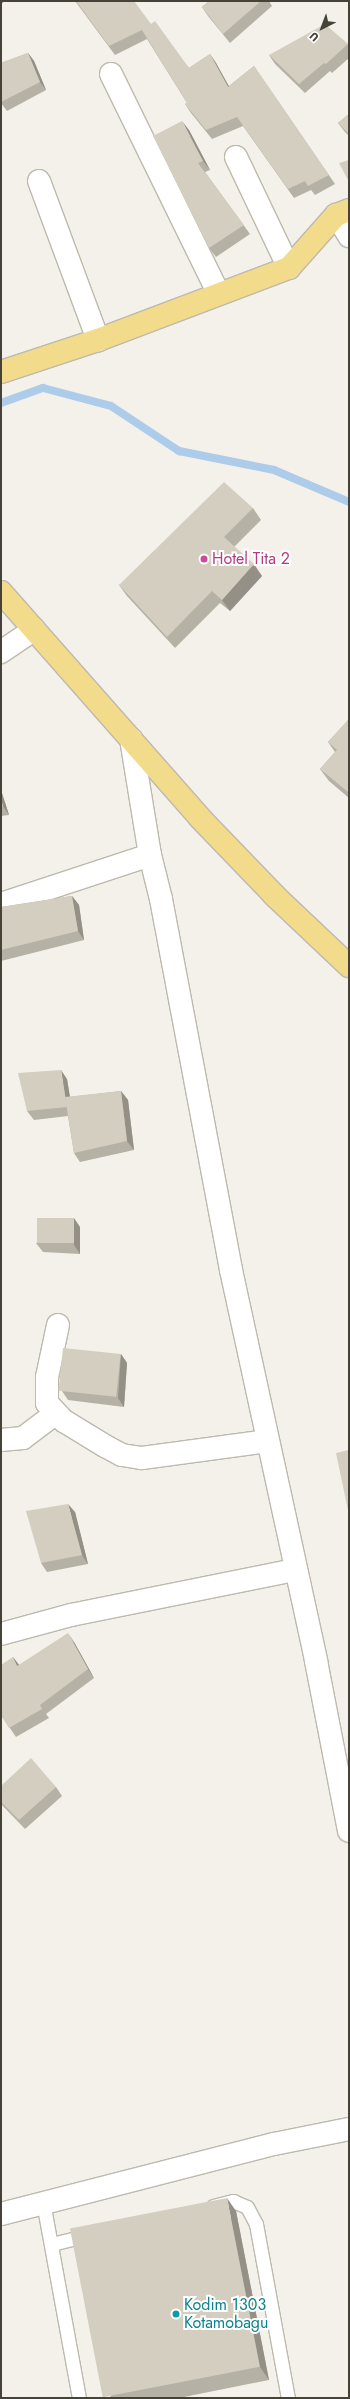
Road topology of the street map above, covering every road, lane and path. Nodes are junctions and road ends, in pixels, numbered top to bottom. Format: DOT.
graph roads {
  1 [pos="111,74"];
  2 [pos="236,157"];
  3 [pos="39,181"];
  4 [pos="343,212"];
  5 [pos="349,236"];
  6 [pos="289,268"];
  7 [pos="220,294"];
  8 [pos="98,340"];
  9 [pos="9,369"];
  10 [pos="1,592"];
  11 [pos="34,630"];
  12 [pos="1,652"];
  13 [pos="131,739"];
  14 [pos="150,855"];
  15 [pos="1,904"];
  16 [pos="349,966"];
  17 [pos="58,1325"];
  18 [pos="54,1414"];
  19 [pos="1,1440"];
  20 [pos="268,1441"];
  21 [pos="295,1570"];
  22 [pos="1,1634"];
  23 [pos="342,1758"];
  24 [pos="349,1831"];
  25 [pos="349,2128"];
  26 [pos="43,2202"];
  27 [pos="203,2208"];
  28 [pos="1,2214"];
  29 [pos="105,2231"];
  30 [pos="52,2244"];
  31 [pos="80,2398"];
  32 [pos="288,2398"];
  1 -- 7 [label="street"];
  2 -- 6 [label="street"];
  3 -- 8 [label="street"];
  4 -- 5 [label="street"];
  4 -- 6 [label="highway"];
  6 -- 7 [label="highway"];
  7 -- 8 [label="highway"];
  8 -- 9 [label="highway"];
  10 -- 11 [label="highway"];
  11 -- 12 [label="street"];
  11 -- 13 [label="highway"];
  13 -- 14 [label="street"];
  13 -- 16 [label="highway"];
  14 -- 15 [label="street"];
  14 -- 20 [label="street"];
  17 -- 18 [label="street"];
  18 -- 19 [label="street"];
  18 -- 20 [label="street"];
  20 -- 21 [label="street"];
  21 -- 22 [label="street"];
  21 -- 23 [label="street"];
  23 -- 24 [label="street"];
  25 -- 26 [label="street"];
  26 -- 28 [label="street"];
  26 -- 30 [label="lane"];
  27 -- 32 [label="lane"];
  29 -- 30 [label="lane"];
  30 -- 31 [label="lane"];
}
